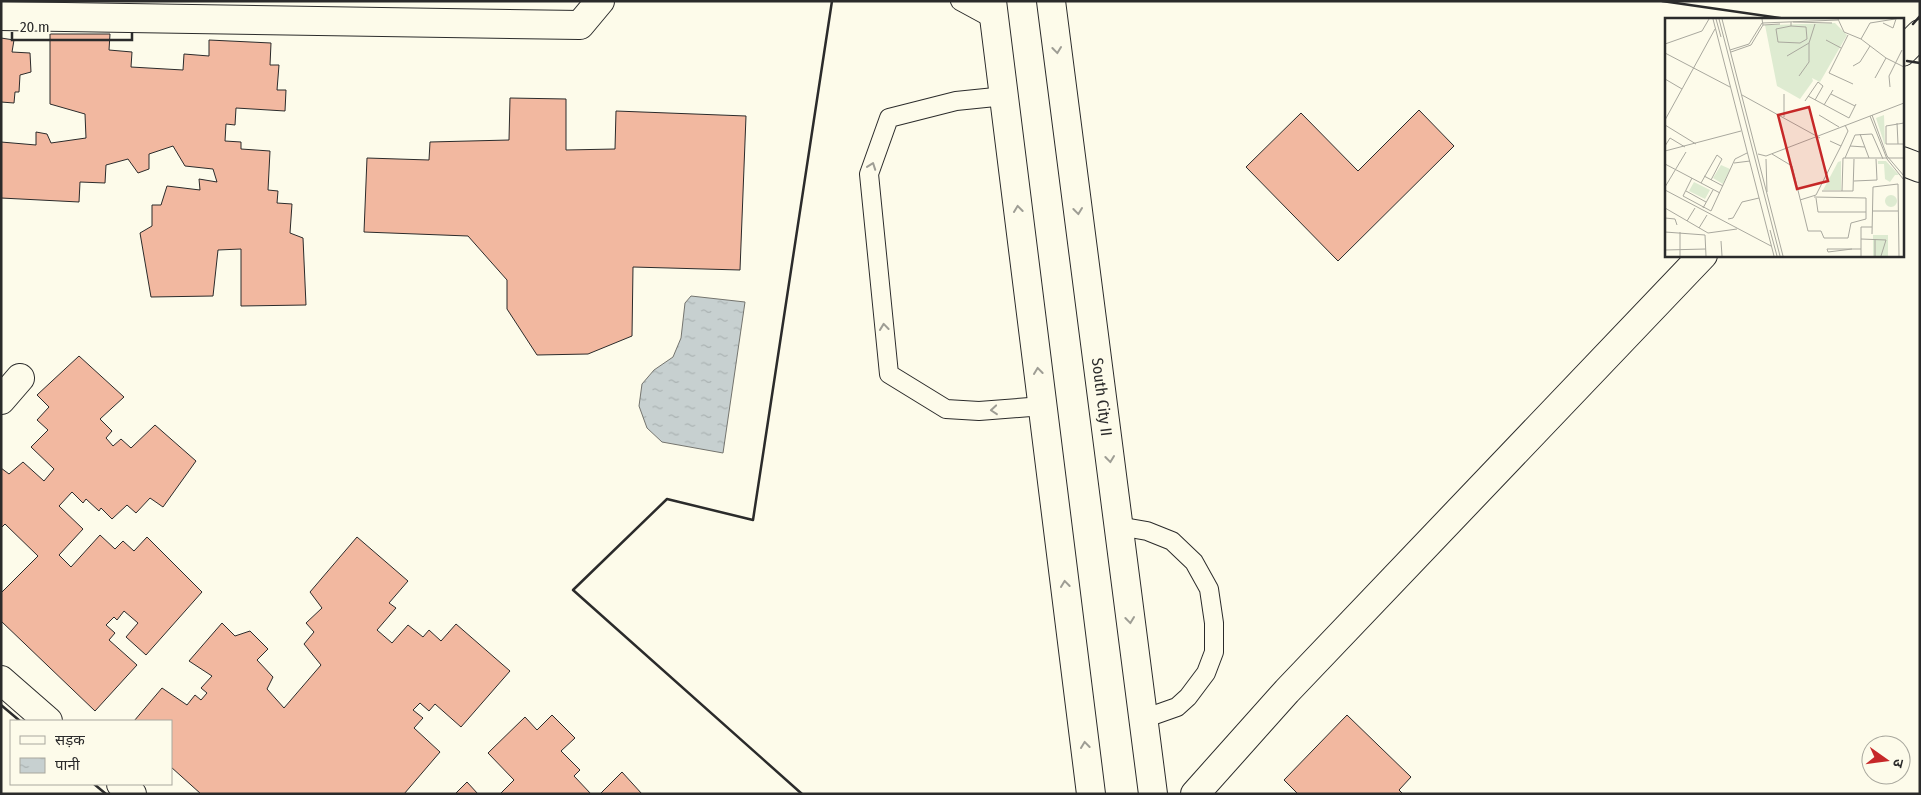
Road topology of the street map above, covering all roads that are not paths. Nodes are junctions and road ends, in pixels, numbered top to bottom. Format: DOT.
graph roads {
  1 [pos="600,1"];
  2 [pos="960,1"];
  3 [pos="1051,1"];
  4 [pos="994,11"];
  5 [pos="1,16"];
  6 [pos="1920,34"];
  7 [pos="1904,50"];
  8 [pos="1004,96"];
  9 [pos="1904,163"];
  10 [pos="1920,168"];
  11 [pos="1702,256"];
  12 [pos="20,378"];
  13 [pos="1,400"];
  14 [pos="1043,406"];
  15 [pos="1118,526"];
  16 [pos="1,680"];
  17 [pos="1143,719"];
  18 [pos="47,720"];
  19 [pos="122,785"];
  20 [pos="132,794"];
  21 [pos="1091,794"];
  22 [pos="1152,794"];
  23 [pos="1195,794"];
  1 -- 5 [label="main road"];
  2 -- 4 [label="lane"];
  3 -- 15 [label="main road, South City II, one-way"];
  4 -- 8 [label="main road"];
  6 -- 7 [label="main road"];
  14 -- 8 [label="main road, one-way"];
  14 -- 8 [label="lane, one-way"];
  9 -- 10 [label="main road"];
  11 -- 23 [label="main road"];
  12 -- 13 [label="main road"];
  21 -- 14 [label="main road, one-way"];
  15 -- 17 [label="main road, South City II, one-way"];
  15 -- 17 [label="lane"];
  16 -- 18 [label="main road"];
  17 -- 22 [label="main road, South City II"];
  19 -- 20 [label="main road"];
}
